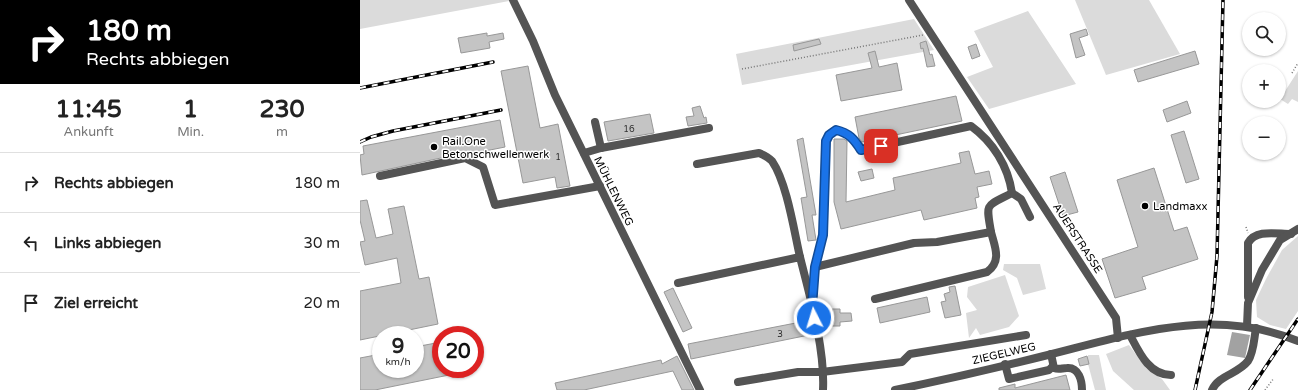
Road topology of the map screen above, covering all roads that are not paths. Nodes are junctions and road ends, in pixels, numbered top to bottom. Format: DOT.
graph roads {
  1 [pos="513,0"];
  2 [pos="910,0"];
  3 [pos="595,122"];
  4 [pos="709,128"];
  5 [pos="601,148"];
  6 [pos="584,153"];
  7 [pos="697,164"];
  8 [pos="380,176"];
  9 [pos="600,186"];
  10 [pos="1012,193"];
  11 [pos="1030,217"];
  12 [pos="1298,229"];
  13 [pos="991,232"];
  14 [pos="1291,234"];
  15 [pos="800,256"];
  16 [pos="815,267"];
  17 [pos="678,283"];
  18 [pos="875,299"];
  19 [pos="1248,302"];
  20 [pos="812,307"];
  21 [pos="1247,326"];
  22 [pos="1256,328"];
  23 [pos="1026,335"];
  24 [pos="1130,335"];
  25 [pos="1118,338"];
  26 [pos="1298,341"];
  27 [pos="1051,354"];
  28 [pos="1005,364"];
  29 [pos="1053,366"];
  30 [pos="822,372"];
  31 [pos="1171,375"];
  32 [pos="738,382"];
  33 [pos="700,390"];
  34 [pos="823,390"];
  35 [pos="895,390"];
  36 [pos="1082,390"];
  37 [pos="1212,390"];
  1 -- 6 [label="street, MÜHLENWEG"];
  2 -- 25 [label="street, AUERSTRASSE"];
  3 -- 5 [label="street"];
  4 -- 5 [label="street"];
  5 -- 6 [label="street"];
  6 -- 9 [label="street, MÜHLENWEG"];
  7 -- 15 [label="street"];
  8 -- 9 [label="street"];
  9 -- 33 [label="street, MÜHLENWEG"];
  10 -- 11 [label="street"];
  10 -- 13 [label="street"];
  10 -- 16 [label="street"];
  12 -- 14 [label="street"];
  13 -- 16 [label="street"];
  13 -- 18 [label="street"];
  14 -- 19 [label="street"];
  14 -- 19 [label="street"];
  15 -- 17 [label="street"];
  15 -- 20 [label="street"];
  16 -- 20 [label="street"];
  19 -- 21 [label="street"];
  20 -- 30 [label="street"];
  21 -- 22 [label="street"];
  21 -- 24 [label="street"];
  22 -- 26 [label="street"];
  22 -- 37 [label="street"];
  23 -- 30 [label="street"];
  24 -- 25 [label="street"];
  24 -- 31 [label="street"];
  25 -- 27 [label="street, ZIEGELWEG"];
  27 -- 28 [label="street, ZIEGELWEG"];
  27 -- 29 [label="street"];
  28 -- 29 [label="street"];
  28 -- 35 [label="street, ZIEGELWEG"];
  29 -- 36 [label="street"];
  30 -- 32 [label="street"];
  30 -- 34 [label="street"];
}
